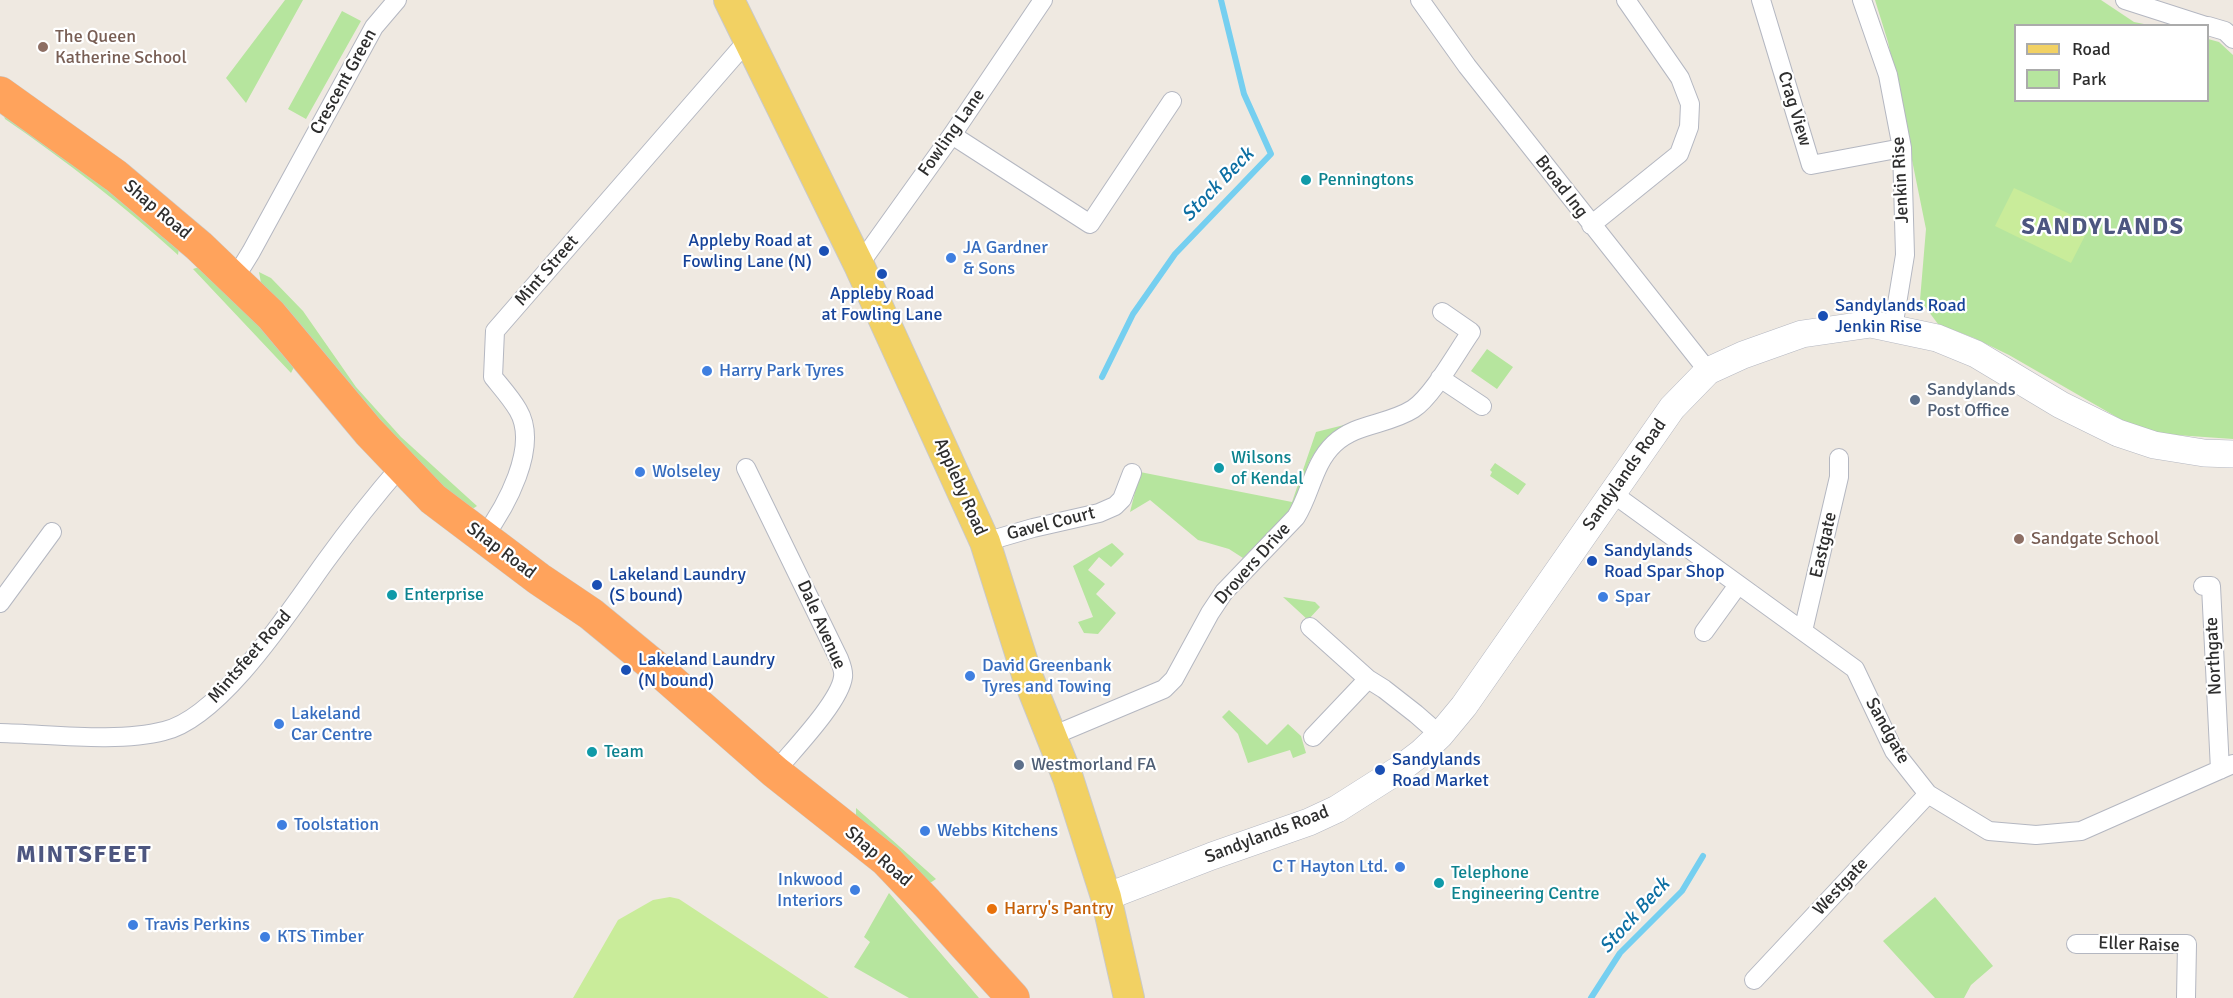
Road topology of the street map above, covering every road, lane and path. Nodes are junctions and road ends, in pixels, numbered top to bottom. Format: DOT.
graph roads {
  1 [pos="729,0"];
  2 [pos="1043,0"];
  3 [pos="1420,0"];
  4 [pos="1626,0"];
  5 [pos="1761,0"];
  6 [pos="1862,0"];
  7 [pos="2124,0"];
  8 [pos="391,2"];
  9 [pos="2201,24"];
  10 [pos="2209,27"];
  11 [pos="2233,39"];
  12 [pos="748,40"];
  13 [pos="0,93"];
  14 [pos="1172,101"];
  15 [pos="952,135"];
  16 [pos="1902,148"];
  17 [pos="1591,225"];
  18 [pos="859,264"];
  19 [pos="233,277"];
  20 [pos="1442,312"];
  21 [pos="1893,328"];
  22 [pos="1708,371"];
  23 [pos="1440,378"];
  24 [pos="1482,406"];
  25 [pos="2233,454"];
  26 [pos="1839,458"];
  27 [pos="402,466"];
  28 [pos="746,468"];
  29 [pos="1132,473"];
  30 [pos="1612,493"];
  31 [pos="52,532"];
  32 [pos="483,538"];
  33 [pos="985,542"];
  34 [pos="1738,585"];
  35 [pos="2203,586"];
  36 [pos="0,603"];
  37 [pos="1310,627"];
  38 [pos="1803,631"];
  39 [pos="1704,632"];
  40 [pos="1368,679"];
  41 [pos="0,733"];
  42 [pos="1440,735"];
  43 [pos="1052,736"];
  44 [pos="1313,737"];
  45 [pos="2226,767"];
  46 [pos="775,772"];
  47 [pos="1928,794"];
  48 [pos="1106,897"];
  49 [pos="2076,944"];
  50 [pos="1754,980"];
  51 [pos="1013,998"];
  52 [pos="1129,998"];
  53 [pos="2186,998"];
  1 -- 12 [label="main road, Appleby Road"];
  2 -- 15 [label="street, Fowling Lane"];
  3 -- 17 [label="street, Broad Ing"];
  4 -- 17 [label="street"];
  5 -- 16 [label="street, Crag View"];
  6 -- 16 [label="street, Jenkin Rise"];
  7 -- 9 [label="street"];
  8 -- 19 [label="street, Crescent Green"];
  10 -- 11 [label="street"];
  12 -- 18 [label="main road, Appleby Road"];
  12 -- 32 [label="street, Mint Street"];
  13 -- 19 [label="highway, Shap Road"];
  14 -- 15 [label="street"];
  15 -- 18 [label="street, Fowling Lane"];
  16 -- 21 [label="street, Jenkin Rise"];
  17 -- 22 [label="street, Broad Ing"];
  18 -- 33 [label="main road, Appleby Road"];
  19 -- 27 [label="highway, Shap Road"];
  20 -- 23 [label="street, Drovers Drive"];
  21 -- 22 [label="street, Sandylands Road"];
  21 -- 25 [label="street, Sandylands Road"];
  22 -- 30 [label="street, Sandylands Road"];
  23 -- 24 [label="street"];
  23 -- 43 [label="street, Drovers Drive"];
  26 -- 38 [label="street, Eastgate"];
  27 -- 32 [label="highway, Shap Road"];
  27 -- 41 [label="street, Mintsfeet Road"];
  28 -- 46 [label="street, Dale Avenue"];
  29 -- 33 [label="street, Gavel Court"];
  30 -- 34 [label="street, Sandgate"];
  30 -- 42 [label="street, Sandylands Road"];
  31 -- 36 [label="street"];
  32 -- 46 [label="highway, Shap Road"];
  33 -- 43 [label="main road, Appleby Road"];
  34 -- 38 [label="street, Sandgate"];
  34 -- 39 [label="street"];
  35 -- 45 [label="street, Northgate"];
  37 -- 40 [label="street"];
  38 -- 47 [label="street, Sandgate"];
  40 -- 42 [label="street"];
  40 -- 44 [label="street"];
  42 -- 48 [label="street, Sandylands Road"];
  43 -- 48 [label="main road, Appleby Road"];
  45 -- 47 [label="street, Sandgate"];
  46 -- 51 [label="highway, Shap Road"];
  47 -- 50 [label="street, Westgate"];
  48 -- 52 [label="main road, Appleby Road"];
  49 -- 53 [label="street, Eller Raise"];
}
